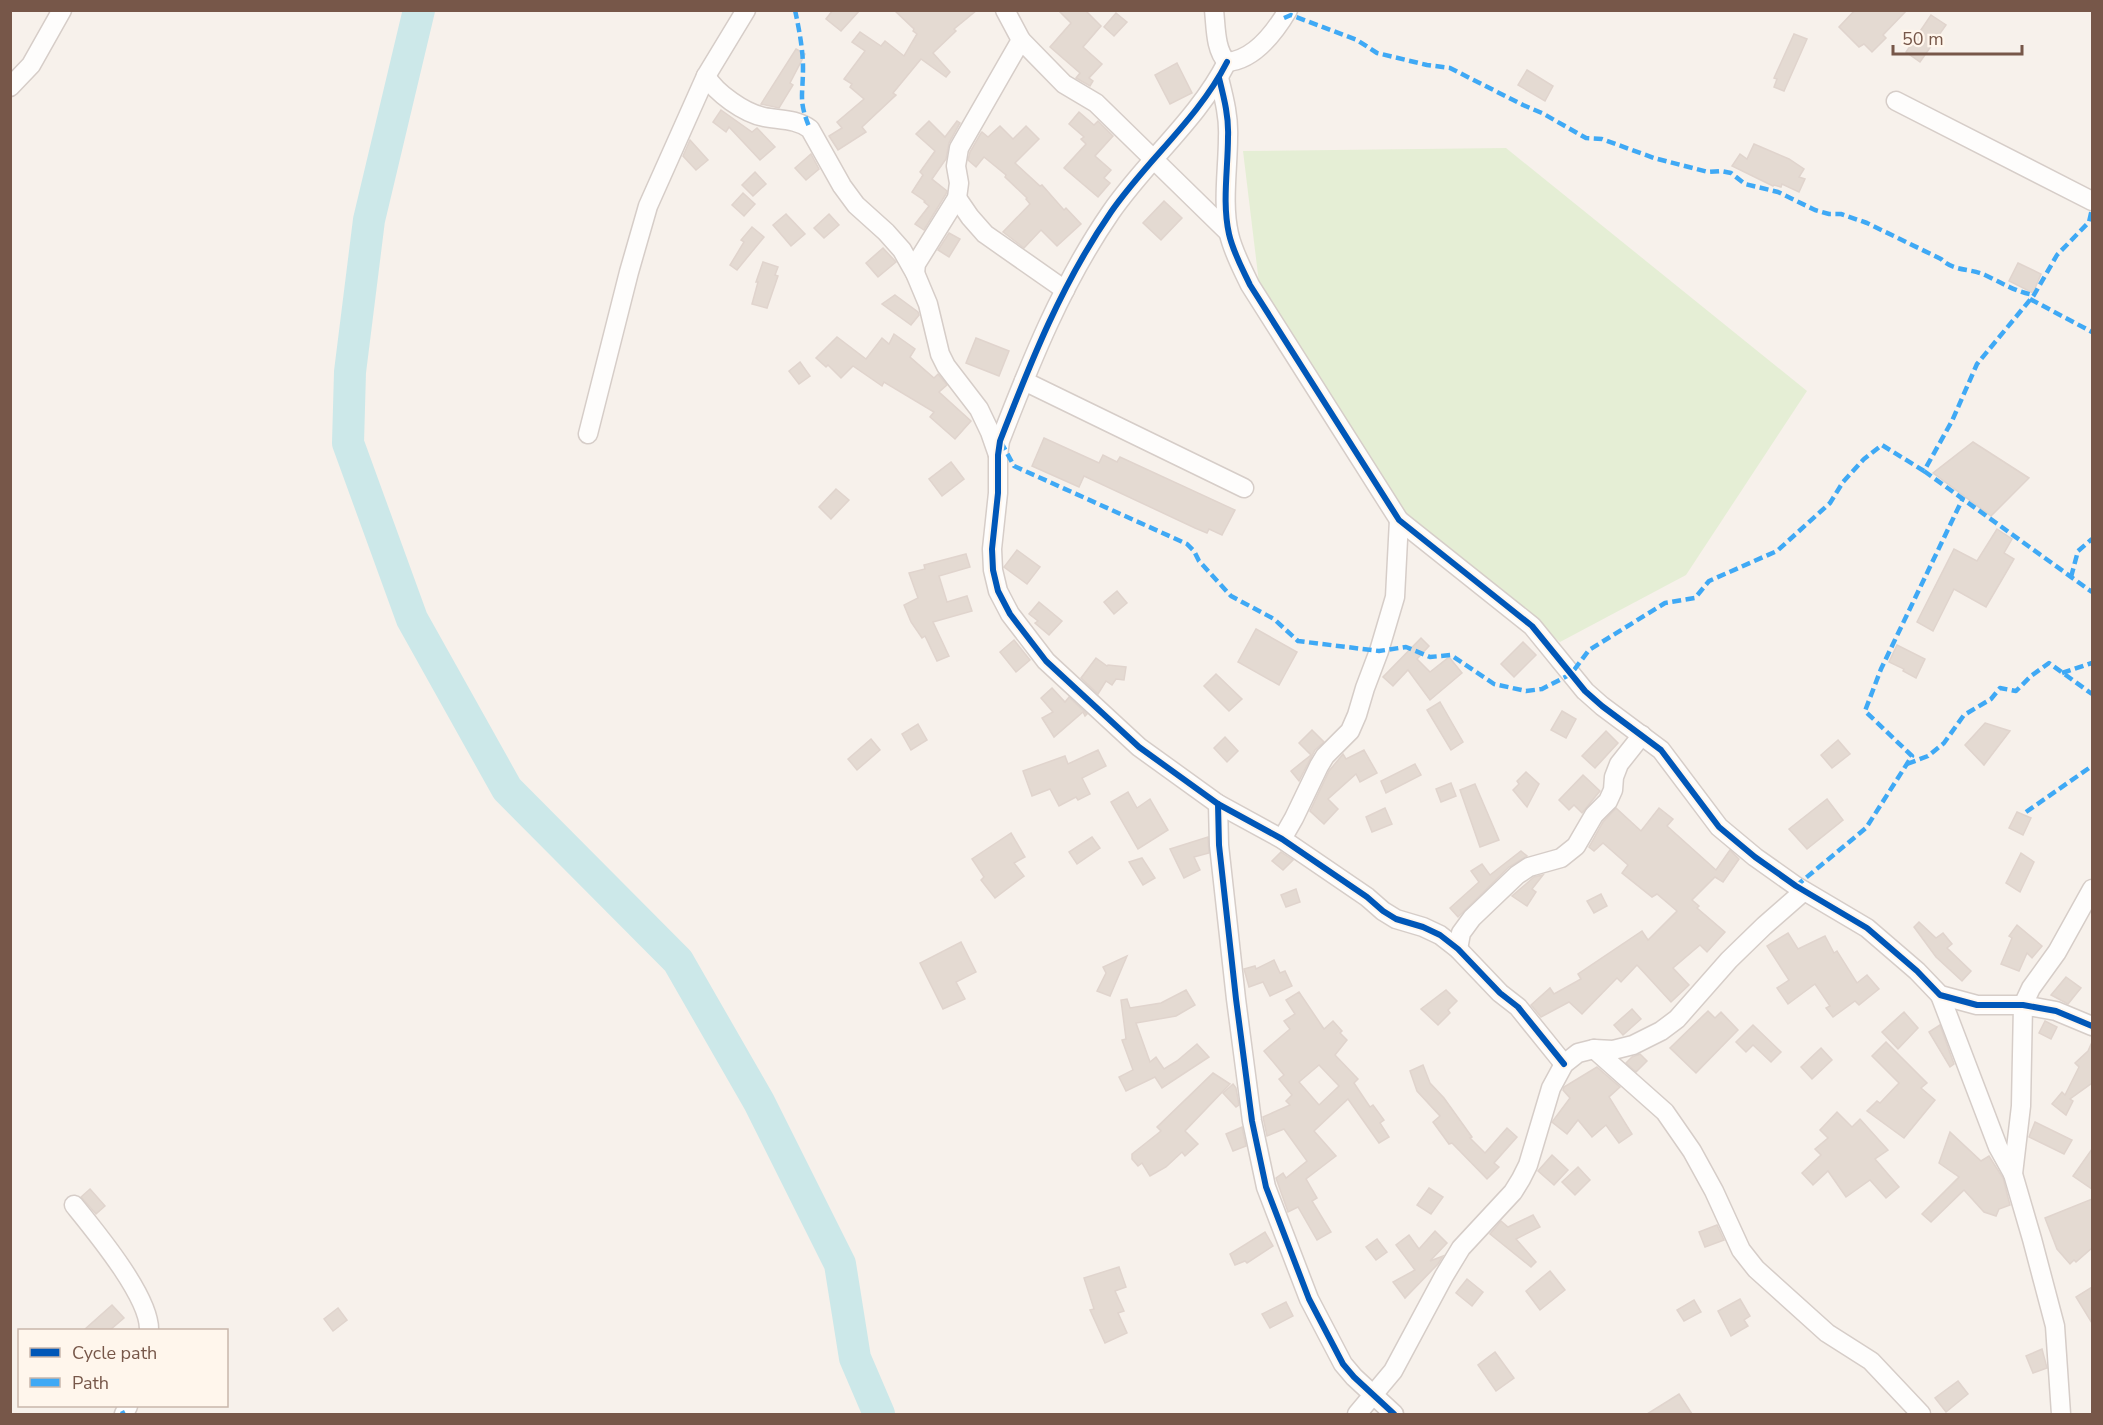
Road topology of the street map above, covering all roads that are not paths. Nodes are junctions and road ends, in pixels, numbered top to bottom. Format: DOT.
graph roads {
  1 [pos="62,10"];
  2 [pos="746,10"];
  3 [pos="1005,10"];
  4 [pos="1214,10"];
  5 [pos="1288,10"];
  6 [pos="1021,40"];
  7 [pos="1227,62"];
  8 [pos="706,76"];
  9 [pos="1219,78"];
  10 [pos="10,87"];
  11 [pos="1896,101"];
  12 [pos="1154,158"];
  13 [pos="957,198"];
  14 [pos="2092,201"];
  15 [pos="1228,232"];
  16 [pos="915,273"];
  17 [pos="1065,290"];
  18 [pos="1024,381"];
  19 [pos="588,434"];
  20 [pos="998,454"];
  21 [pos="1244,488"];
  22 [pos="1399,520"];
  23 [pos="1642,735"];
  24 [pos="1218,804"];
  25 [pos="1282,839"];
  26 [pos="2092,889"];
  27 [pos="1804,891"];
  28 [pos="1458,949"];
  29 [pos="1940,995"];
  30 [pos="2023,1005"];
  31 [pos="2092,1026"];
  32 [pos="1594,1049"];
  33 [pos="1564,1064"];
  34 [pos="2013,1174"];
  35 [pos="74,1205"];
  36 [pos="149,1329"];
  37 [pos="1374,1396"];
  38 [pos="1357,1414"];
  39 [pos="1394,1414"];
  40 [pos="1921,1414"];
  41 [pos="2061,1414"];
  1 -- 10 [label="street"];
  2 -- 8 [label="street"];
  3 -- 6 [label="street"];
  4 -- 7 [label="street"];
  5 -- 7 [label="street"];
  6 -- 12 [label="street"];
  6 -- 13 [label="street"];
  7 -- 9 [label="street"];
  8 -- 16 [label="street"];
  8 -- 19 [label="street"];
  9 -- 12 [label="street"];
  9 -- 15 [label="street"];
  11 -- 14 [label="street"];
  12 -- 15 [label="street"];
  12 -- 17 [label="street"];
  13 -- 16 [label="street"];
  13 -- 17 [label="street"];
  15 -- 22 [label="street"];
  16 -- 20 [label="street"];
  17 -- 18 [label="street"];
  18 -- 20 [label="street"];
  18 -- 21 [label="street"];
  20 -- 24 [label="street"];
  22 -- 23 [label="street"];
  22 -- 25 [label="street"];
  23 -- 27 [label="street"];
  23 -- 28 [label="street"];
  24 -- 25 [label="street"];
  24 -- 37 [label="street"];
  25 -- 28 [label="street"];
  26 -- 30 [label="street"];
  27 -- 29 [label="street"];
  27 -- 32 [label="street"];
  28 -- 33 [label="street"];
  29 -- 30 [label="street"];
  29 -- 34 [label="street"];
  30 -- 31 [label="street"];
  30 -- 34 [label="street"];
  32 -- 33 [label="street"];
  32 -- 40 [label="street"];
  33 -- 37 [label="street"];
  34 -- 41 [label="street"];
  35 -- 36 [label="street"];
  37 -- 38 [label="street"];
  37 -- 39 [label="street"];
}
